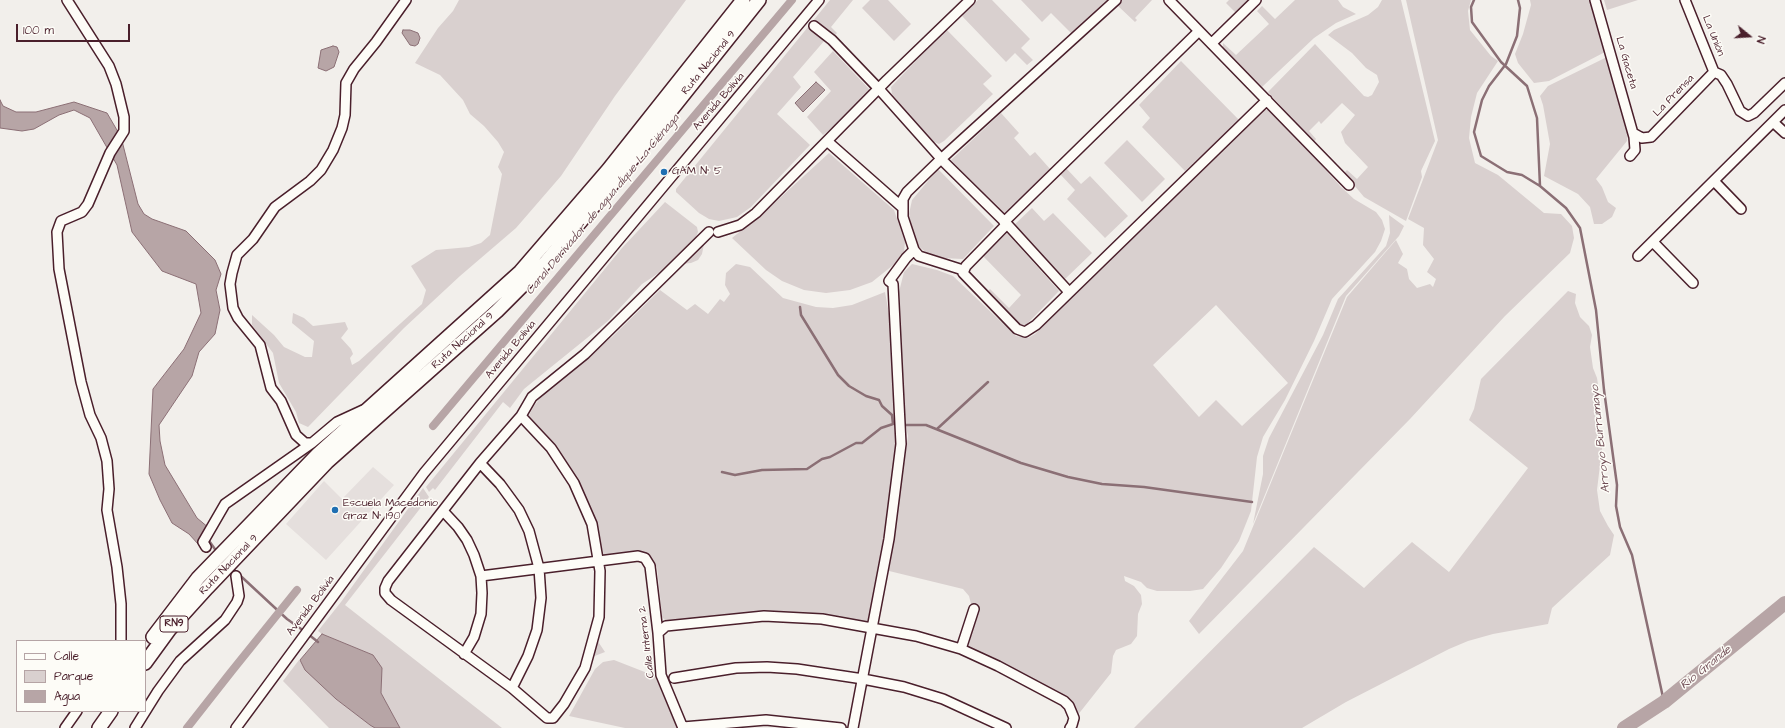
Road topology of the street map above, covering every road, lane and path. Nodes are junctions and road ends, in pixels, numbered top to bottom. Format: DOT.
graph roads {
  1 [pos="67,0"];
  2 [pos="406,0"];
  3 [pos="743,0"];
  4 [pos="759,0"];
  5 [pos="819,0"];
  6 [pos="970,0"];
  7 [pos="1116,0"];
  8 [pos="1169,0"];
  9 [pos="1256,0"];
  10 [pos="1595,0"];
  11 [pos="1686,0"];
  12 [pos="814,26"];
  13 [pos="1199,31"];
  14 [pos="1212,43"];
  15 [pos="1714,72"];
  16 [pos="1785,83"];
  17 [pos="879,89"];
  18 [pos="1267,100"];
  19 [pos="1785,110"];
  20 [pos="1773,122"];
  21 [pos="1633,133"];
  22 [pos="1785,133"];
  23 [pos="827,141"];
  24 [pos="1630,156"];
  25 [pos="941,159"];
  26 [pos="1714,181"];
  27 [pos="1349,185"];
  28 [pos="903,208"];
  29 [pos="1741,209"];
  30 [pos="1005,223"];
  31 [pos="1653,242"];
  32 [pos="914,250"];
  33 [pos="1638,256"];
  34 [pos="963,270"];
  35 [pos="1693,283"];
  36 [pos="1070,292"];
  37 [pos="369,407"];
  38 [pos="521,416"];
  39 [pos="312,443"];
  40 [pos="480,463"];
  41 [pos="444,512"];
  42 [pos="243,541"];
  43 [pos="206,547"];
  44 [pos="599,560"];
  45 [pos="540,568"];
  46 [pos="236,576"];
  47 [pos="480,576"];
  48 [pos="202,583"];
  49 [pos="974,610"];
  50 [pos="872,628"];
  51 [pos="658,633"];
  52 [pos="121,640"];
  53 [pos="146,646"];
  54 [pos="961,650"];
  55 [pos="464,654"];
  56 [pos="146,662"];
  57 [pos="674,678"];
  58 [pos="863,678"];
  59 [pos="512,688"];
  60 [pos="146,710"];
  61 [pos="76,712"];
  62 [pos="101,712"];
  63 [pos="110,712"];
  64 [pos="145,712"];
  65 [pos="683,727"];
  66 [pos="65,728"];
  67 [pos="91,728"];
  68 [pos="99,728"];
  69 [pos="135,728"];
  70 [pos="236,728"];
  71 [pos="841,728"];
  72 [pos="853,728"];
  73 [pos="1006,728"];
  74 [pos="1070,728"];
  1 -- 52 [label="street"];
  2 -- 39 [label="street"];
  3 -- 37 [label="highway, Ruta Nacional 9 / RN9"];
  4 -- 42 [label="highway, Ruta Nacional 9 / RN9"];
  5 -- 70 [label="street, Avenida Bolivia"];
  6 -- 17 [label="street"];
  7 -- 25 [label="street"];
  8 -- 13 [label="street"];
  9 -- 14 [label="street"];
  10 -- 21 [label="street, La Gaceta"];
  11 -- 15 [label="street, La Unión"];
  12 -- 17 [label="street"];
  13 -- 14 [label="street"];
  13 -- 30 [label="street"];
  14 -- 18 [label="street"];
  15 -- 16 [label="street, La Unión"];
  15 -- 21 [label="street, La Prensa"];
  17 -- 23 [label="street"];
  17 -- 25 [label="street"];
  18 -- 27 [label="street"];
  18 -- 36 [label="street"];
  19 -- 20 [label="street"];
  20 -- 22 [label="street"];
  20 -- 26 [label="street"];
  21 -- 24 [label="street, La Gaceta"];
  23 -- 28 [label="street"];
  23 -- 38 [label="street"];
  25 -- 28 [label="street"];
  25 -- 30 [label="street"];
  26 -- 29 [label="street"];
  26 -- 31 [label="street"];
  28 -- 32 [label="street"];
  30 -- 34 [label="street"];
  30 -- 36 [label="street"];
  31 -- 33 [label="street"];
  31 -- 35 [label="street"];
  32 -- 34 [label="street"];
  32 -- 50 [label="street"];
  34 -- 36 [label="street"];
  37 -- 39 [label="street"];
  37 -- 42 [label="highway, Ruta Nacional 9 / RN9"];
  38 -- 40 [label="street"];
  38 -- 44 [label="street"];
  39 -- 43 [label="street"];
  40 -- 41 [label="street"];
  40 -- 45 [label="street"];
  41 -- 47 [label="street"];
  41 -- 55 [label="street"];
  42 -- 48 [label="highway, Ruta Nacional 9 / RN9"];
  44 -- 45 [label="street"];
  44 -- 51 [label="street, Calle Interna 2"];
  44 -- 59 [label="street"];
  45 -- 47 [label="street"];
  45 -- 59 [label="street"];
  46 -- 60 [label="street"];
  47 -- 55 [label="street"];
  48 -- 53 [label="highway, Ruta Nacional 9 / RN9"];
  48 -- 56 [label="highway, Ruta Nacional 9 / RN9"];
  49 -- 54 [label="street"];
  50 -- 51 [label="street"];
  50 -- 54 [label="street"];
  50 -- 58 [label="street"];
  51 -- 65 [label="street, Calle Interna 2"];
  54 -- 74 [label="street"];
  55 -- 59 [label="street"];
  57 -- 58 [label="street"];
  58 -- 72 [label="street"];
  58 -- 73 [label="street"];
  61 -- 66 [label="street"];
  62 -- 67 [label="highway"];
  63 -- 68 [label="highway"];
  64 -- 69 [label="street"];
  65 -- 71 [label="street"];
}
